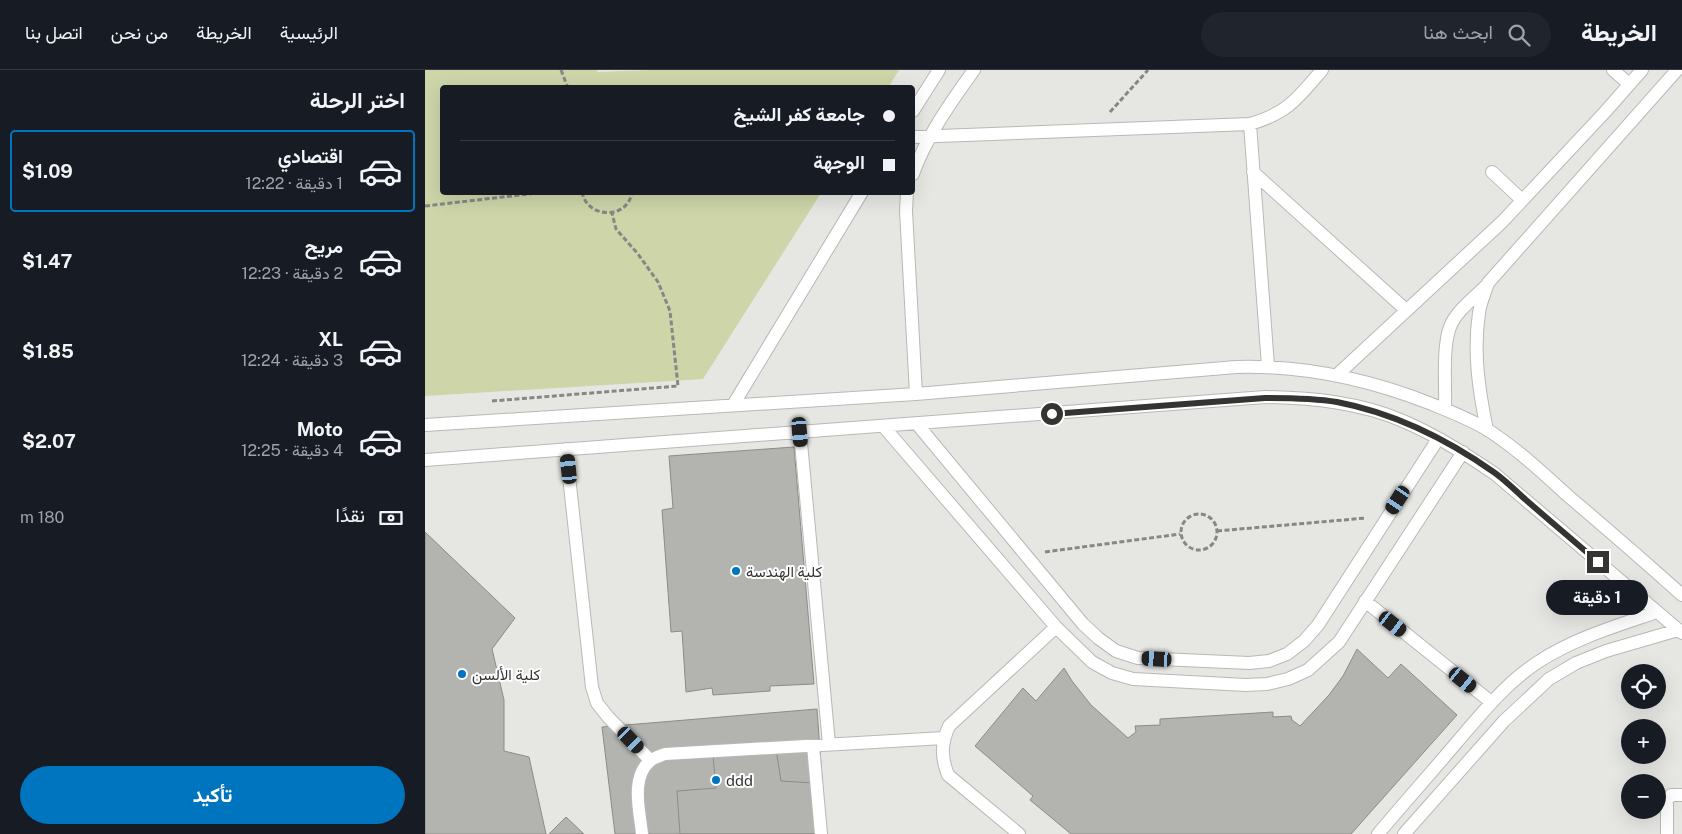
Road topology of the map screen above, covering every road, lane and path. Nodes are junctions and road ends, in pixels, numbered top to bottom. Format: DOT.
graph roads {
  1 [pos="561,70"];
  2 [pos="939,70"];
  3 [pos="974,70"];
  4 [pos="1148,70"];
  5 [pos="1322,70"];
  6 [pos="1613,70"];
  7 [pos="1642,70"];
  8 [pos="1677,70"];
  9 [pos="1629,84"];
  10 [pos="566,85"];
  11 [pos="915,108"];
  12 [pos="1250,124"];
  13 [pos="1095,130"];
  14 [pos="931,136"];
  15 [pos="915,137"];
  16 [pos="915,170"];
  17 [pos="1253,172"];
  18 [pos="1492,172"];
  19 [pos="520,195"];
  20 [pos="583,195"];
  21 [pos="631,195"];
  22 [pos="860,195"];
  23 [pos="907,195"];
  24 [pos="1522,200"];
  25 [pos="425,206"];
  26 [pos="612,213"];
  27 [pos="1488,284"];
  28 [pos="1406,310"];
  29 [pos="1268,366"];
  30 [pos="1337,375"];
  31 [pos="916,394"];
  32 [pos="484,402"];
  33 [pos="733,405"];
  34 [pos="1445,409"];
  35 [pos="917,424"];
  36 [pos="425,425"];
  37 [pos="884,427"];
  38 [pos="1487,430"];
  39 [pos="800,432"];
  40 [pos="1438,438"];
  41 [pos="566,449"];
  42 [pos="1463,452"];
  43 [pos="425,460"];
  44 [pos="1388,516"];
  45 [pos="1217,531"];
  46 [pos="1181,534"];
  47 [pos="1026,554"];
  48 [pos="1682,595"];
  49 [pos="1365,601"];
  50 [pos="1657,612"];
  51 [pos="1056,626"];
  52 [pos="1680,631"];
  53 [pos="1491,702"];
  54 [pos="944,738"];
  55 [pos="829,744"];
  56 [pos="813,746"];
  57 [pos="650,760"];
  58 [pos="1682,795"];
  59 [pos="642,834"];
  60 [pos="821,834"];
  61 [pos="1019,834"];
  62 [pos="1378,834"];
  63 [pos="1404,834"];
  64 [pos="1667,834"];
  1 -- 10 [label="path"];
  2 -- 11 [label="lane"];
  3 -- 14 [label="lane"];
  4 -- 13 [label="path"];
  5 -- 12 [label="lane"];
  6 -- 9 [label="lane"];
  7 -- 9 [label="lane"];
  8 -- 27 [label="lane"];
  9 -- 24 [label="lane"];
  12 -- 13 [label="lane"];
  12 -- 17 [label="lane"];
  13 -- 14 [label="lane"];
  14 -- 15 [label="lane"];
  14 -- 16 [label="lane"];
  17 -- 28 [label="lane"];
  17 -- 29 [label="lane"];
  18 -- 24 [label="lane"];
  19 -- 25 [label="path"];
  20 -- 26 [label="path"];
  21 -- 26 [label="path"];
  22 -- 33 [label="lane"];
  23 -- 31 [label="lane"];
  24 -- 28 [label="lane"];
  26 -- 32 [label="path"];
  27 -- 34 [label="lane"];
  27 -- 38 [label="lane"];
  28 -- 30 [label="lane"];
  29 -- 30 [label="lane"];
  29 -- 31 [label="lane"];
  30 -- 34 [label="lane"];
  31 -- 33 [label="lane"];
  33 -- 36 [label="lane"];
  34 -- 38 [label="lane"];
  35 -- 37 [label="lane"];
  35 -- 40 [label="lane"];
  35 -- 47 [label="lane"];
  37 -- 39 [label="lane"];
  37 -- 51 [label="lane"];
  38 -- 48 [label="lane"];
  39 -- 41 [label="lane"];
  39 -- 55 [label="lane"];
  40 -- 42 [label="lane"];
  40 -- 44 [label="lane"];
  41 -- 43 [label="lane"];
  41 -- 57 [label="lane"];
  42 -- 49 [label="lane"];
  42 -- 50 [label="lane"];
  44 -- 45 [label="path"];
  44 -- 47 [label="lane"];
  45 -- 46 [label="path"];
  45 -- 46 [label="path"];
  46 -- 47 [label="path"];
  49 -- 51 [label="lane"];
  49 -- 53 [label="lane"];
  50 -- 52 [label="lane"];
  50 -- 53 [label="lane"];
  51 -- 54 [label="lane"];
  52 -- 63 [label="lane"];
  53 -- 62 [label="lane"];
  54 -- 55 [label="lane"];
  54 -- 61 [label="lane"];
  55 -- 56 [label="lane"];
  56 -- 57 [label="lane"];
  56 -- 60 [label="lane"];
  57 -- 59 [label="lane"];
  58 -- 64 [label="lane"];
}
